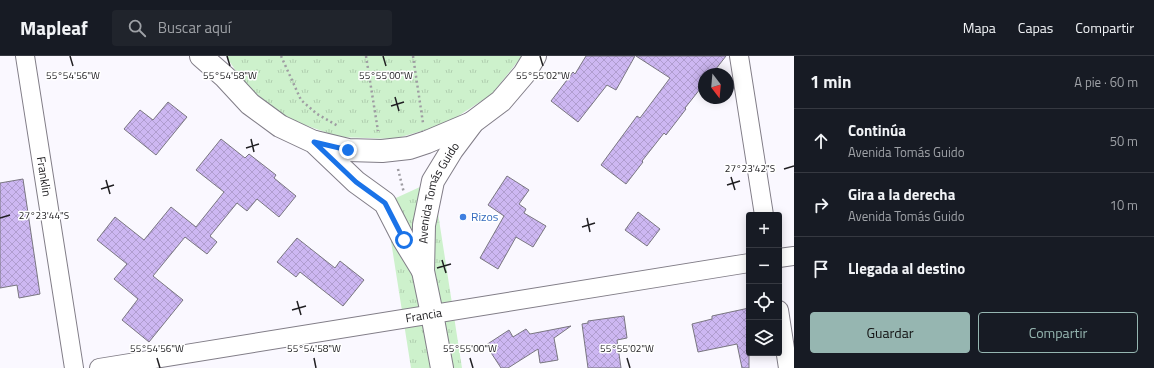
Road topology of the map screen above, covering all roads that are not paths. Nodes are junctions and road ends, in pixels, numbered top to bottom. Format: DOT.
graph roads {
  1 [pos="25,56"];
  2 [pos="201,56"];
  3 [pos="211,56"];
  4 [pos="535,56"];
  5 [pos="739,56"];
  6 [pos="224,77"];
  7 [pos="473,122"];
  8 [pos="314,142"];
  9 [pos="764,212"];
  10 [pos="794,256"];
  11 [pos="782,258"];
  12 [pos="746,263"];
  13 [pos="423,271"];
  14 [pos="432,314"];
  15 [pos="781,320"];
  16 [pos="74,368"];
  17 [pos="99,368"];
  18 [pos="442,368"];
  19 [pos="788,368"];
  1 -- 16 [label="street, Franklin"];
  2 -- 6 [label="main road, Avenida Tomás Guido"];
  3 -- 6 [label="main road"];
  4 -- 7 [label="main road, Avenida Tomás Guido"];
  5 -- 9 [label="street"];
  6 -- 8 [label="main road, Avenida Tomás Guido"];
  7 -- 8 [label="main road, Avenida Tomás Guido"];
  7 -- 13 [label="main road, Avenida Tomás Guido"];
  8 -- 13 [label="main road, Avenida Tomás Guido"];
  10 -- 11 [label="street"];
  12 -- 14 [label="street, Francia"];
  13 -- 14 [label="main road, Avenida Tomás Guido"];
  14 -- 17 [label="street, Francia"];
  14 -- 18 [label="main road, Avenida Tomás Guido"];
  15 -- 19 [label="street"];
}
